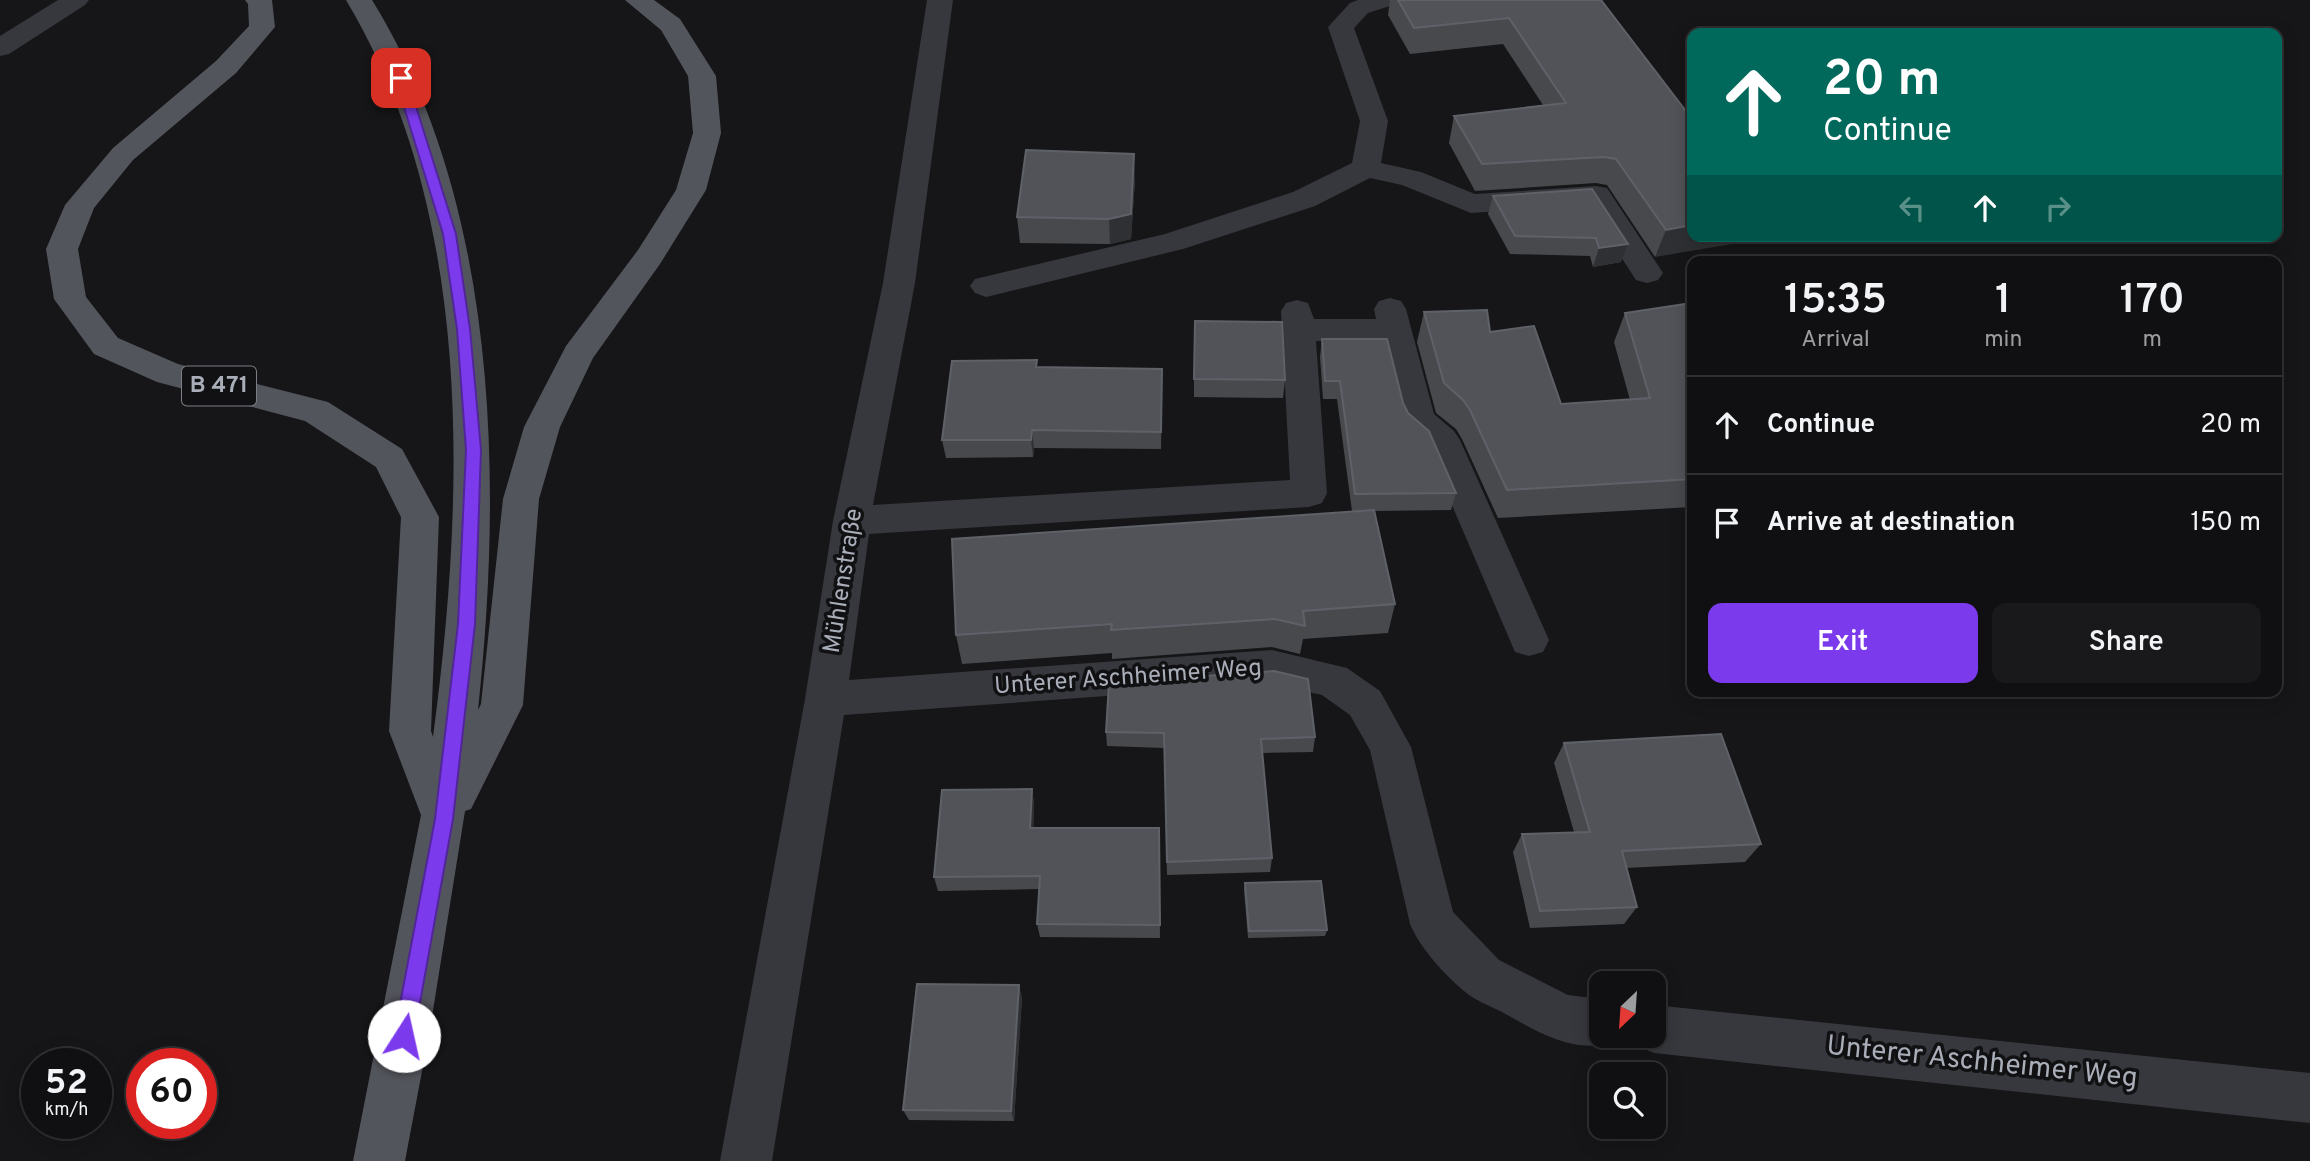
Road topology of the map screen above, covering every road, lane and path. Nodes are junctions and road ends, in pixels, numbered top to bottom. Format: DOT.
graph roads {
  1 [pos="76,0"];
  2 [pos="258,0"];
  3 [pos="638,0"];
  4 [pos="940,0"];
  5 [pos="1384,0"];
  6 [pos="360,2"];
  7 [pos="0,48"];
  8 [pos="1366,168"];
  9 [pos="1647,273"];
  10 [pos="986,286"];
  11 [pos="852,521"];
  12 [pos="1529,640"];
  13 [pos="826,699"];
  14 [pos="444,819"];
  15 [pos="1589,1022"];
  16 [pos="1666,1030"];
  17 [pos="2310,1098"];
  18 [pos="379,1161"];
  19 [pos="746,1161"];
  1 -- 7 [label="street"];
  2 -- 14 [label="main road, B 471"];
  3 -- 14 [label="main road"];
  4 -- 11 [label="street, Mühlenstraße"];
  5 -- 8 [label="street"];
  6 -- 14 [label="main road"];
  8 -- 9 [label="street"];
  8 -- 10 [label="street"];
  11 -- 12 [label="street"];
  11 -- 13 [label="street, Mühlenstraße"];
  13 -- 15 [label="street, Unterer Aschheimer Weg"];
  13 -- 19 [label="street, Mühlenstraße"];
  14 -- 18 [label="main road"];
  16 -- 17 [label="street, Unterer Aschheimer Weg"];
}
